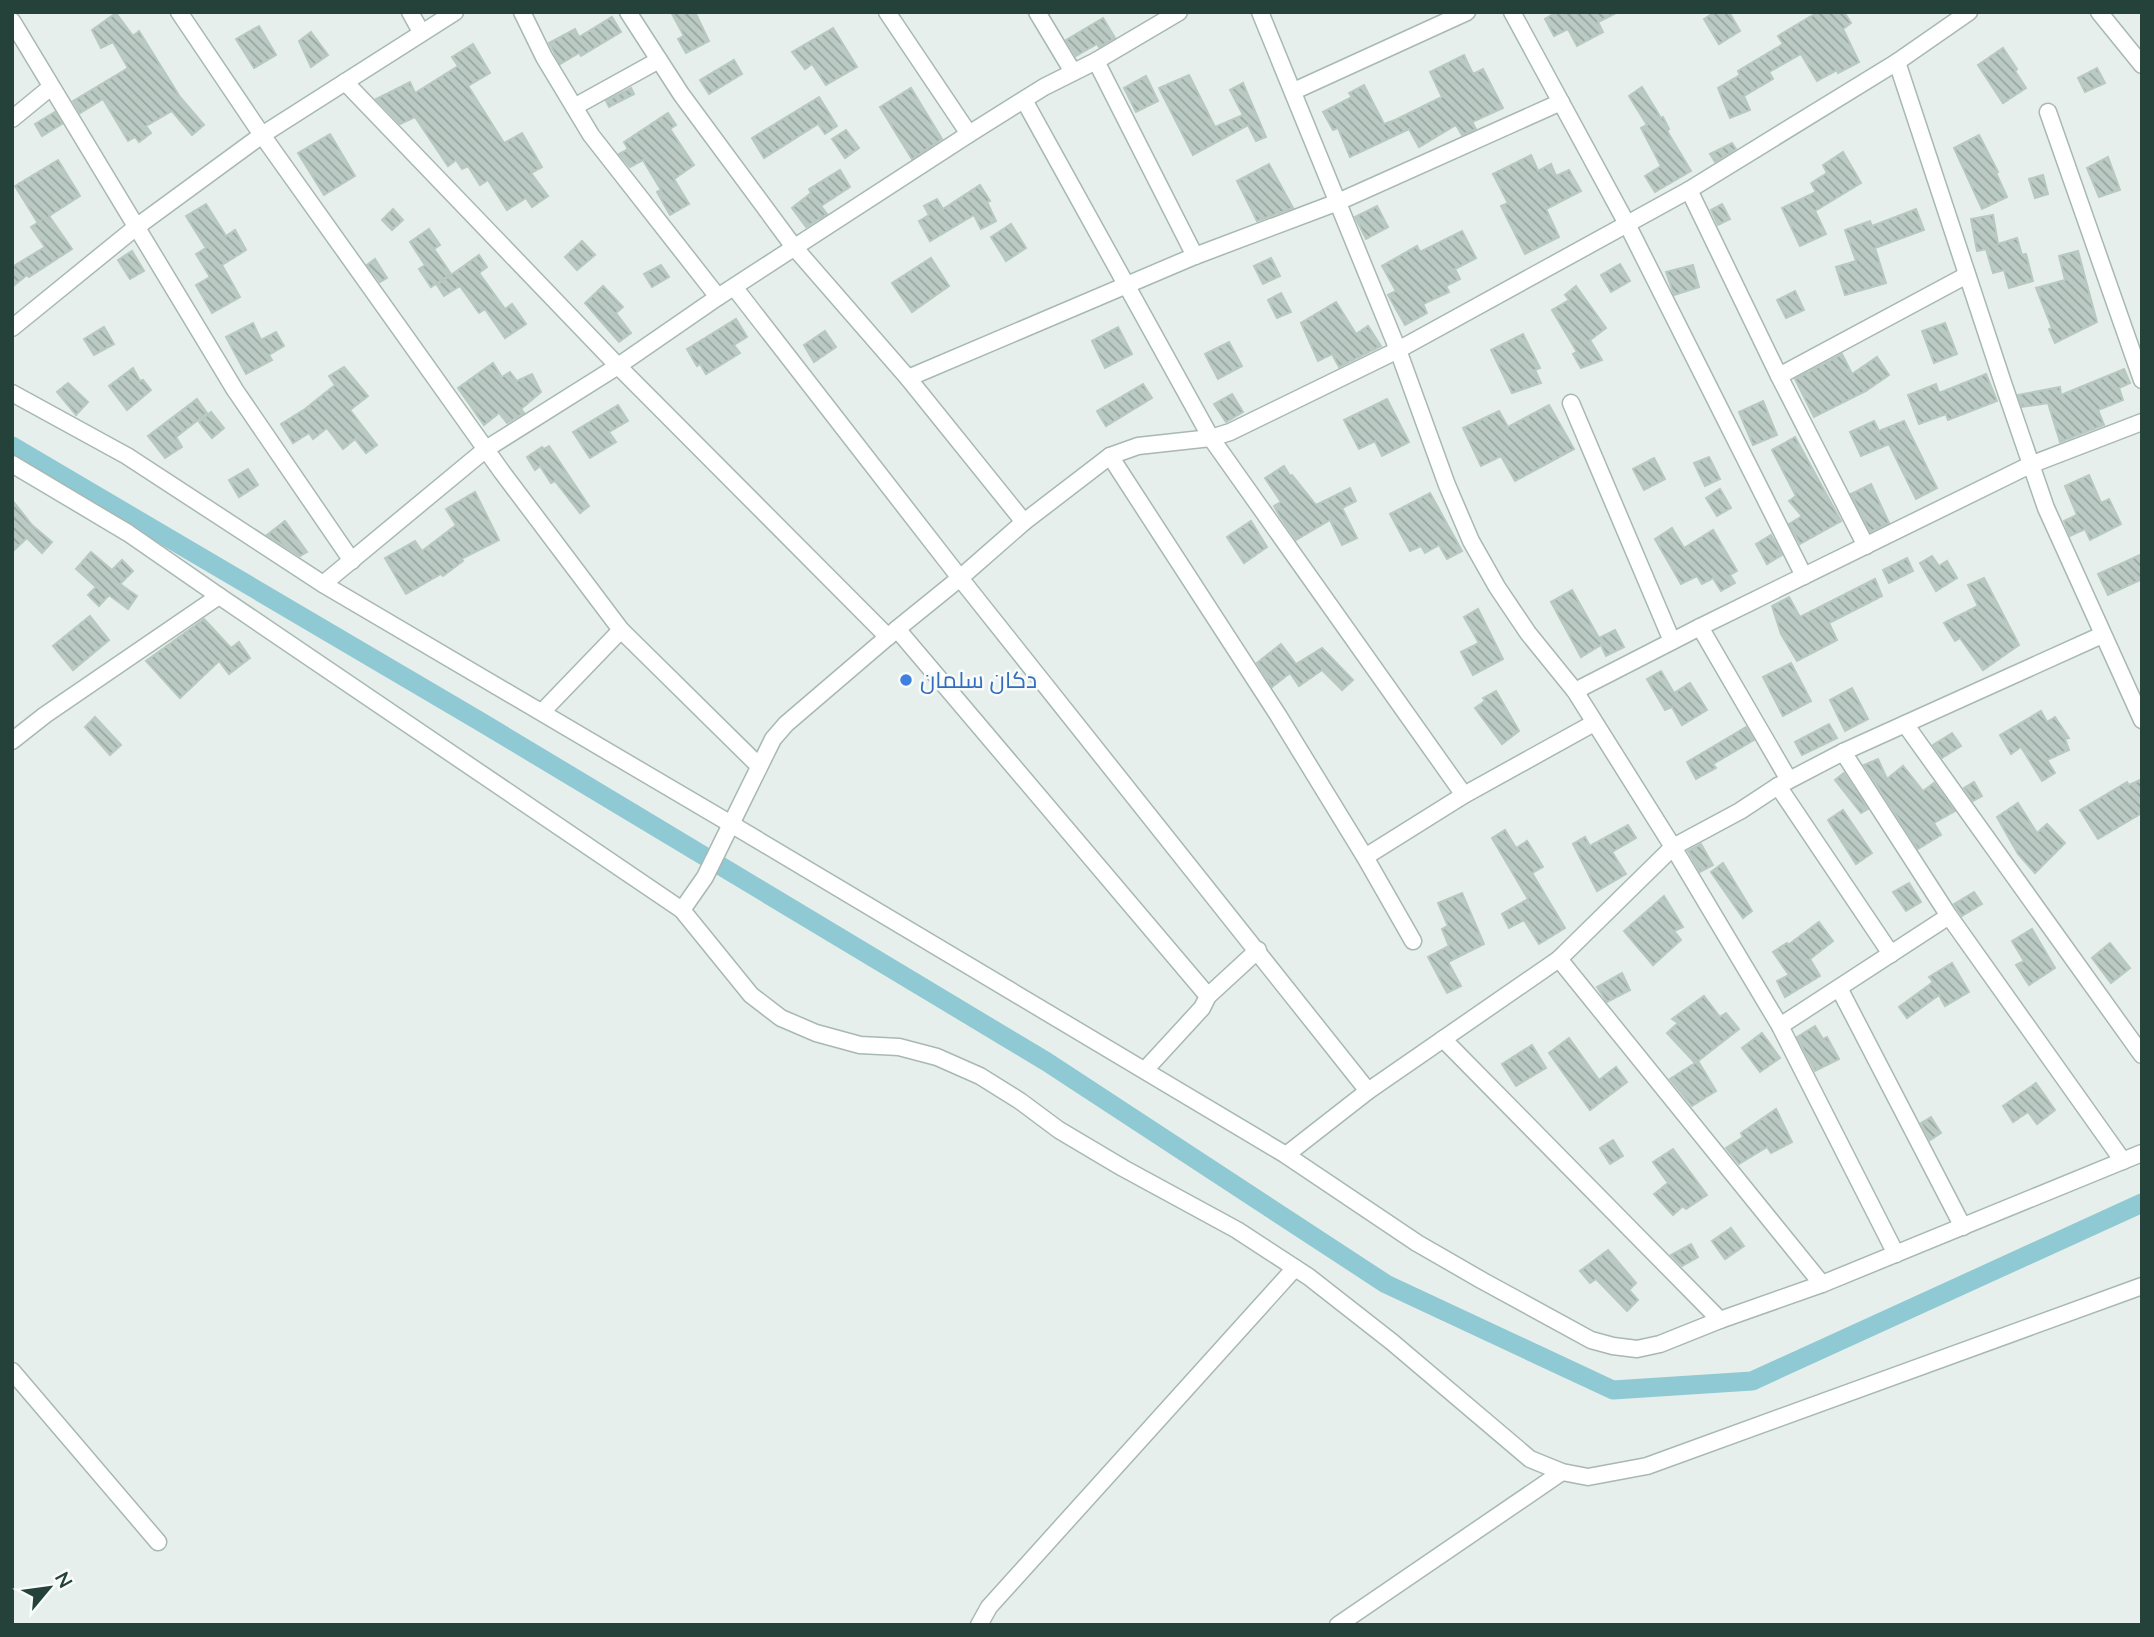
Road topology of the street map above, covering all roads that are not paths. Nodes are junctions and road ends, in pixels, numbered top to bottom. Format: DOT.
graph roads {
  1 [pos="179,12"];
  2 [pos="410,12"];
  3 [pos="455,12"];
  4 [pos="522,12"];
  5 [pos="628,12"];
  6 [pos="887,12"];
  7 [pos="1037,12"];
  8 [pos="1179,12"];
  9 [pos="1260,12"];
  10 [pos="1467,12"];
  11 [pos="1512,12"];
  12 [pos="1969,12"];
  13 [pos="2099,12"];
  14 [pos="12,21"];
  15 [pos="421,32"];
  16 [pos="659,60"];
  17 [pos="1096,61"];
  18 [pos="1897,62"];
  19 [pos="2142,65"];
  20 [pos="1073,72"];
  21 [pos="345,82"];
  22 [pos="51,87"];
  23 [pos="1294,91"];
  24 [pos="1024,100"];
  25 [pos="1561,102"];
  26 [pos="574,107"];
  27 [pos="2048,112"];
  28 [pos="12,119"];
  29 [pos="969,134"];
  30 [pos="262,135"];
  31 [pos="1689,190"];
  32 [pos="1338,202"];
  33 [pos="1628,224"];
  34 [pos="135,228"];
  35 [pos="794,247"];
  36 [pos="1195,256"];
  37 [pos="1967,275"];
  38 [pos="1125,285"];
  39 [pos="734,287"];
  40 [pos="718,296"];
  41 [pos="12,328"];
  42 [pos="1398,350"];
  43 [pos="618,366"];
  44 [pos="1779,376"];
  45 [pos="908,378"];
  46 [pos="2142,380"];
  47 [pos="12,393"];
  48 [pos="1571,403"];
  49 [pos="2142,422"];
  50 [pos="1211,438"];
  51 [pos="486,449"];
  52 [pos="1110,456"];
  53 [pos="12,464"];
  54 [pos="2030,465"];
  55 [pos="1024,522"];
  56 [pos="1866,546"];
  57 [pos="352,561"];
  58 [pos="1804,576"];
  59 [pos="960,578"];
  60 [pos="323,584"];
  61 [pos="219,596"];
  62 [pos="1700,627"];
  63 [pos="621,630"];
  64 [pos="892,633"];
  65 [pos="2102,635"];
  66 [pos="1672,641"];
  67 [pos="1575,691"];
  68 [pos="542,712"];
  69 [pos="2142,720"];
  70 [pos="1594,723"];
  71 [pos="1905,724"];
  72 [pos="12,741"];
  73 [pos="1843,752"];
  74 [pos="759,766"];
  75 [pos="1783,783"];
  76 [pos="1464,795"];
  77 [pos="731,824"];
  78 [pos="1673,847"];
  79 [pos="1365,856"];
  80 [pos="682,910"];
  81 [pos="1950,916"];
  82 [pos="1413,941"];
  83 [pos="1258,950"];
  84 [pos="1891,954"];
  85 [pos="1559,959"];
  86 [pos="1839,988"];
  87 [pos="1208,996"];
  88 [pos="1780,1026"];
  89 [pos="1443,1039"];
  90 [pos="2142,1055"];
  91 [pos="1145,1070"];
  92 [pos="1368,1091"];
  93 [pos="2142,1153"];
  94 [pos="1286,1154"];
  95 [pos="2123,1161"];
  96 [pos="1963,1227"];
  97 [pos="1896,1254"];
  98 [pos="1295,1268"];
  99 [pos="1822,1284"];
  100 [pos="2142,1286"];
  101 [pos="1720,1320"];
  102 [pos="12,1371"];
  103 [pos="1562,1472"];
  104 [pos="158,1542"];
  105 [pos="979,1625"];
  106 [pos="1338,1625"];
  1 -- 30 [label="street"];
  2 -- 15 [label="street"];
  3 -- 15 [label="street"];
  4 -- 26 [label="street"];
  5 -- 16 [label="street"];
  6 -- 29 [label="street"];
  7 -- 20 [label="street"];
  8 -- 17 [label="street"];
  9 -- 23 [label="street"];
  10 -- 23 [label="street"];
  11 -- 25 [label="street"];
  12 -- 18 [label="street"];
  13 -- 19 [label="street"];
  14 -- 22 [label="street"];
  15 -- 21 [label="street"];
  16 -- 26 [label="street"];
  16 -- 35 [label="street"];
  17 -- 20 [label="street"];
  17 -- 36 [label="street"];
  18 -- 31 [label="street"];
  18 -- 37 [label="street"];
  20 -- 24 [label="street"];
  21 -- 30 [label="street"];
  21 -- 43 [label="street"];
  22 -- 28 [label="street"];
  22 -- 34 [label="street"];
  23 -- 32 [label="street"];
  24 -- 29 [label="street"];
  24 -- 38 [label="street"];
  25 -- 32 [label="street"];
  25 -- 33 [label="street"];
  26 -- 40 [label="street"];
  27 -- 46 [label="street"];
  29 -- 35 [label="street"];
  30 -- 34 [label="street"];
  30 -- 51 [label="street"];
  31 -- 33 [label="street"];
  31 -- 44 [label="street"];
  32 -- 36 [label="street"];
  32 -- 42 [label="street"];
  33 -- 42 [label="street"];
  33 -- 58 [label="street"];
  34 -- 41 [label="street"];
  34 -- 57 [label="street"];
  35 -- 39 [label="street"];
  35 -- 45 [label="street"];
  36 -- 38 [label="street"];
  37 -- 44 [label="street"];
  37 -- 54 [label="street"];
  38 -- 45 [label="street"];
  38 -- 50 [label="street"];
  39 -- 40 [label="street"];
  39 -- 59 [label="street"];
  40 -- 43 [label="street"];
  42 -- 50 [label="street"];
  42 -- 67 [label="street"];
  43 -- 51 [label="street"];
  43 -- 64 [label="street"];
  44 -- 56 [label="street"];
  45 -- 55 [label="street"];
  47 -- 60 [label="street"];
  48 -- 66 [label="street"];
  49 -- 54 [label="street"];
  50 -- 52 [label="street"];
  50 -- 76 [label="street"];
  51 -- 57 [label="street"];
  51 -- 63 [label="street"];
  52 -- 55 [label="street"];
  52 -- 79 [label="street"];
  53 -- 61 [label="street"];
  54 -- 56 [label="street"];
  54 -- 65 [label="street"];
  55 -- 59 [label="street"];
  56 -- 58 [label="street"];
  57 -- 60 [label="street"];
  58 -- 62 [label="street"];
  59 -- 64 [label="street"];
  59 -- 83 [label="street"];
  60 -- 68 [label="street"];
  61 -- 72 [label="street"];
  61 -- 80 [label="street"];
  62 -- 66 [label="street"];
  62 -- 75 [label="street"];
  63 -- 68 [label="street"];
  63 -- 74 [label="street"];
  64 -- 74 [label="street"];
  64 -- 87 [label="street"];
  65 -- 69 [label="street"];
  65 -- 71 [label="street"];
  66 -- 67 [label="street"];
  67 -- 70 [label="street"];
  68 -- 77 [label="street"];
  70 -- 76 [label="street"];
  70 -- 78 [label="street"];
  71 -- 73 [label="street"];
  71 -- 90 [label="street"];
  73 -- 75 [label="street"];
  73 -- 81 [label="street"];
  74 -- 77 [label="street"];
  75 -- 78 [label="street"];
  75 -- 84 [label="street"];
  76 -- 79 [label="street"];
  77 -- 80 [label="street"];
  77 -- 91 [label="street"];
  78 -- 85 [label="street"];
  78 -- 88 [label="street"];
  79 -- 82 [label="street"];
  80 -- 98 [label="street"];
  81 -- 84 [label="street"];
  81 -- 95 [label="street"];
  83 -- 87 [label="street"];
  83 -- 92 [label="street"];
  84 -- 86 [label="street"];
  85 -- 89 [label="street"];
  85 -- 99 [label="street"];
  86 -- 88 [label="street"];
  86 -- 96 [label="street"];
  87 -- 91 [label="street"];
  88 -- 97 [label="street"];
  89 -- 92 [label="street"];
  89 -- 101 [label="street"];
  91 -- 94 [label="street"];
  92 -- 94 [label="street"];
  93 -- 95 [label="street"];
  94 -- 101 [label="street"];
  95 -- 96 [label="street"];
  96 -- 97 [label="street"];
  97 -- 99 [label="street"];
  98 -- 103 [label="street"];
  98 -- 105 [label="street"];
  99 -- 101 [label="street"];
  100 -- 103 [label="street"];
  102 -- 104 [label="street"];
  103 -- 106 [label="street"];
}
